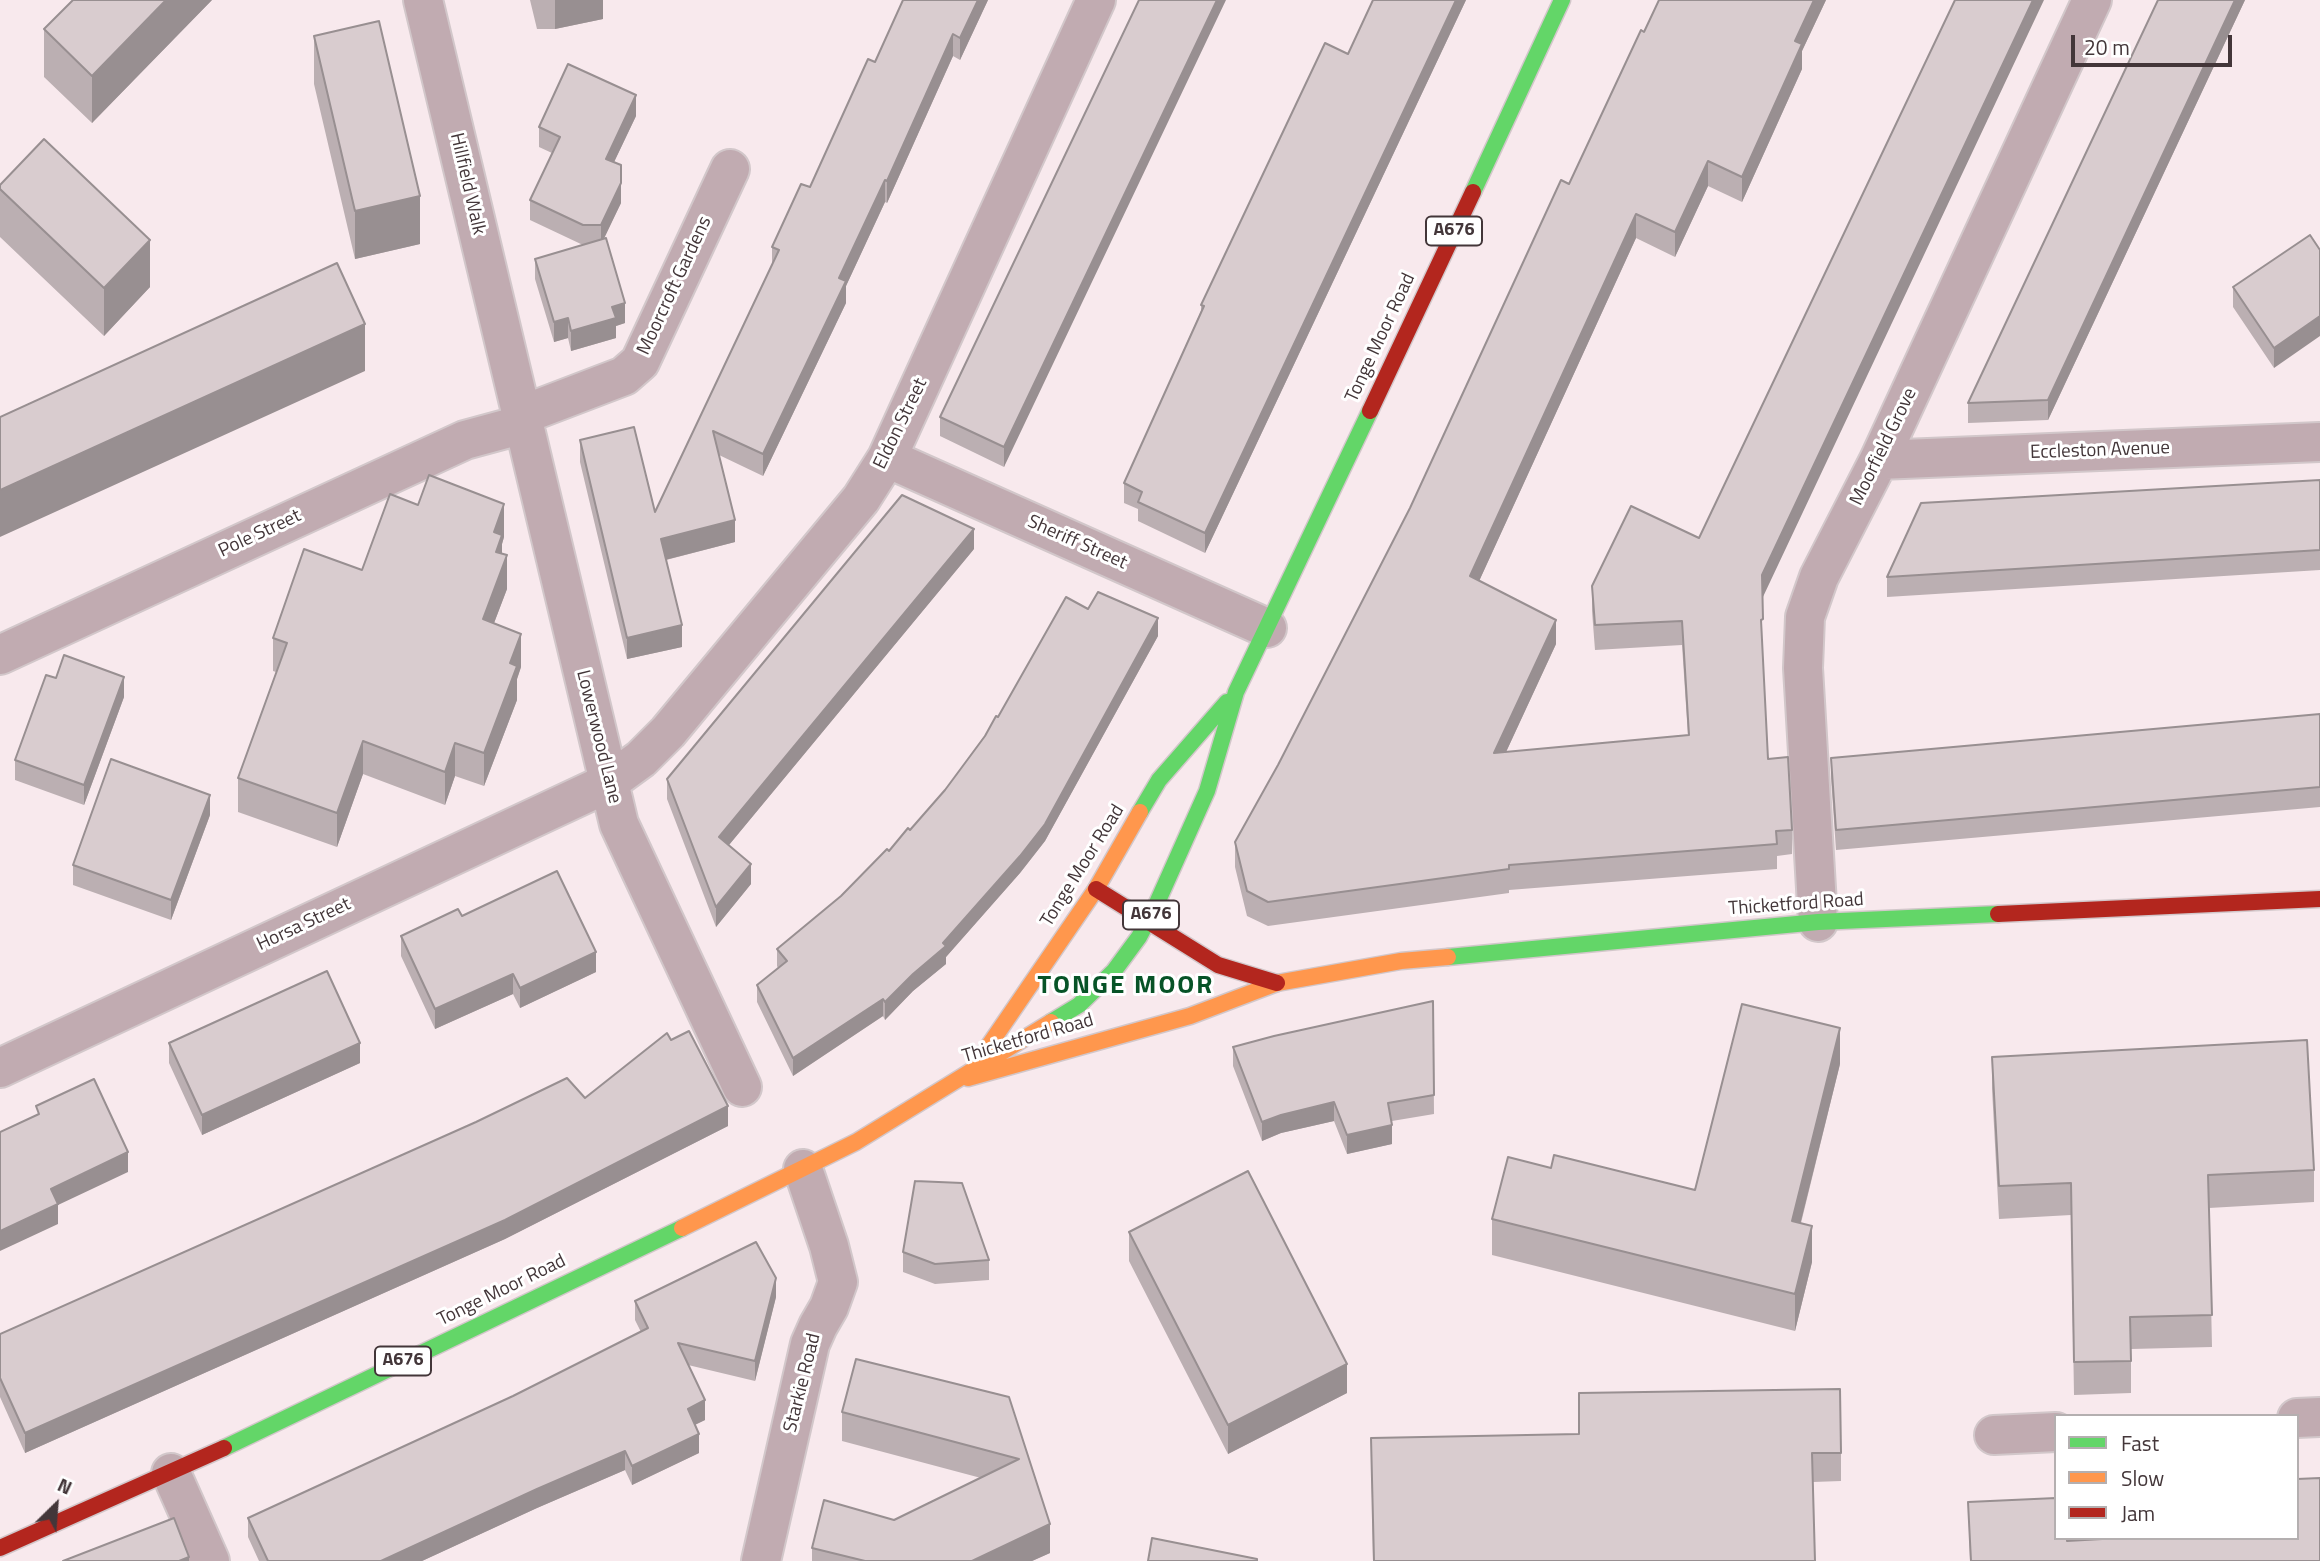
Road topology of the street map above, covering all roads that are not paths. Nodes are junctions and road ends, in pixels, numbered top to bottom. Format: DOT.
graph roads {
  1 [pos="423,0"];
  2 [pos="1096,0"];
  3 [pos="1562,0"];
  4 [pos="2092,0"];
  5 [pos="730,169"];
  6 [pos="511,368"];
  7 [pos="523,419"];
  8 [pos="2320,442"];
  9 [pos="887,458"];
  10 [pos="1879,460"];
  11 [pos="1267,628"];
  12 [pos="0,655"];
  13 [pos="1236,692"];
  14 [pos="608,783"];
  15 [pos="1096,889"];
  16 [pos="2320,900"];
  17 [pos="1147,922"];
  18 [pos="1818,922"];
  19 [pos="1278,983"];
  20 [pos="0,1068"];
  21 [pos="973,1068"];
  22 [pos="950,1083"];
  23 [pos="742,1087"];
  24 [pos="803,1169"];
  25 [pos="2320,1417"];
  26 [pos="2299,1419"];
  27 [pos="2054,1432"];
  28 [pos="1994,1435"];
  29 [pos="171,1473"];
  30 [pos="3,1537"];
  31 [pos="210,1561"];
  32 [pos="761,1561"];
  1 -- 6 [label="street, Hillfield Walk"];
  2 -- 9 [label="street, Eldon Street"];
  3 -- 11 [label="main road, Tonge Moor Road / A676"];
  4 -- 10 [label="street, Moorfield Grove"];
  5 -- 7 [label="street, Moorcroft Gardens"];
  6 -- 7 [label="street, Lowerwood Lane"];
  7 -- 12 [label="street, Pole Street"];
  7 -- 14 [label="street, Lowerwood Lane"];
  8 -- 10 [label="street, Eccleston Avenue"];
  9 -- 11 [label="street, Sheriff Street"];
  9 -- 14 [label="street, Eldon Street"];
  10 -- 18 [label="street, Moorfield Grove"];
  11 -- 13 [label="main road, Tonge Moor Road / A676"];
  13 -- 15 [label="main road, Tonge Moor Road / A676"];
  13 -- 17 [label="main road, Tonge Moor Road / A676"];
  14 -- 20 [label="street, Horsa Street"];
  14 -- 23 [label="street, Lowerwood Lane"];
  15 -- 17 [label="main road, Thicketford Road"];
  15 -- 21 [label="main road, Tonge Moor Road / A676"];
  16 -- 18 [label="main road, Thicketford Road"];
  17 -- 19 [label="main road, Thicketford Road"];
  17 -- 21 [label="main road, Tonge Moor Road / A676"];
  18 -- 19 [label="main road, Thicketford Road"];
  19 -- 22 [label="main road, Thicketford Road"];
  21 -- 22 [label="main road, Tonge Moor Road / A676"];
  22 -- 24 [label="main road, Tonge Moor Road / A676"];
  24 -- 29 [label="main road, Tonge Moor Road / A676"];
  24 -- 32 [label="street, Starkie Road"];
  25 -- 26 [label="street"];
  27 -- 28 [label="street"];
  29 -- 30 [label="main road, Tonge Moor Road / A676"];
  29 -- 31 [label="street"];
}
